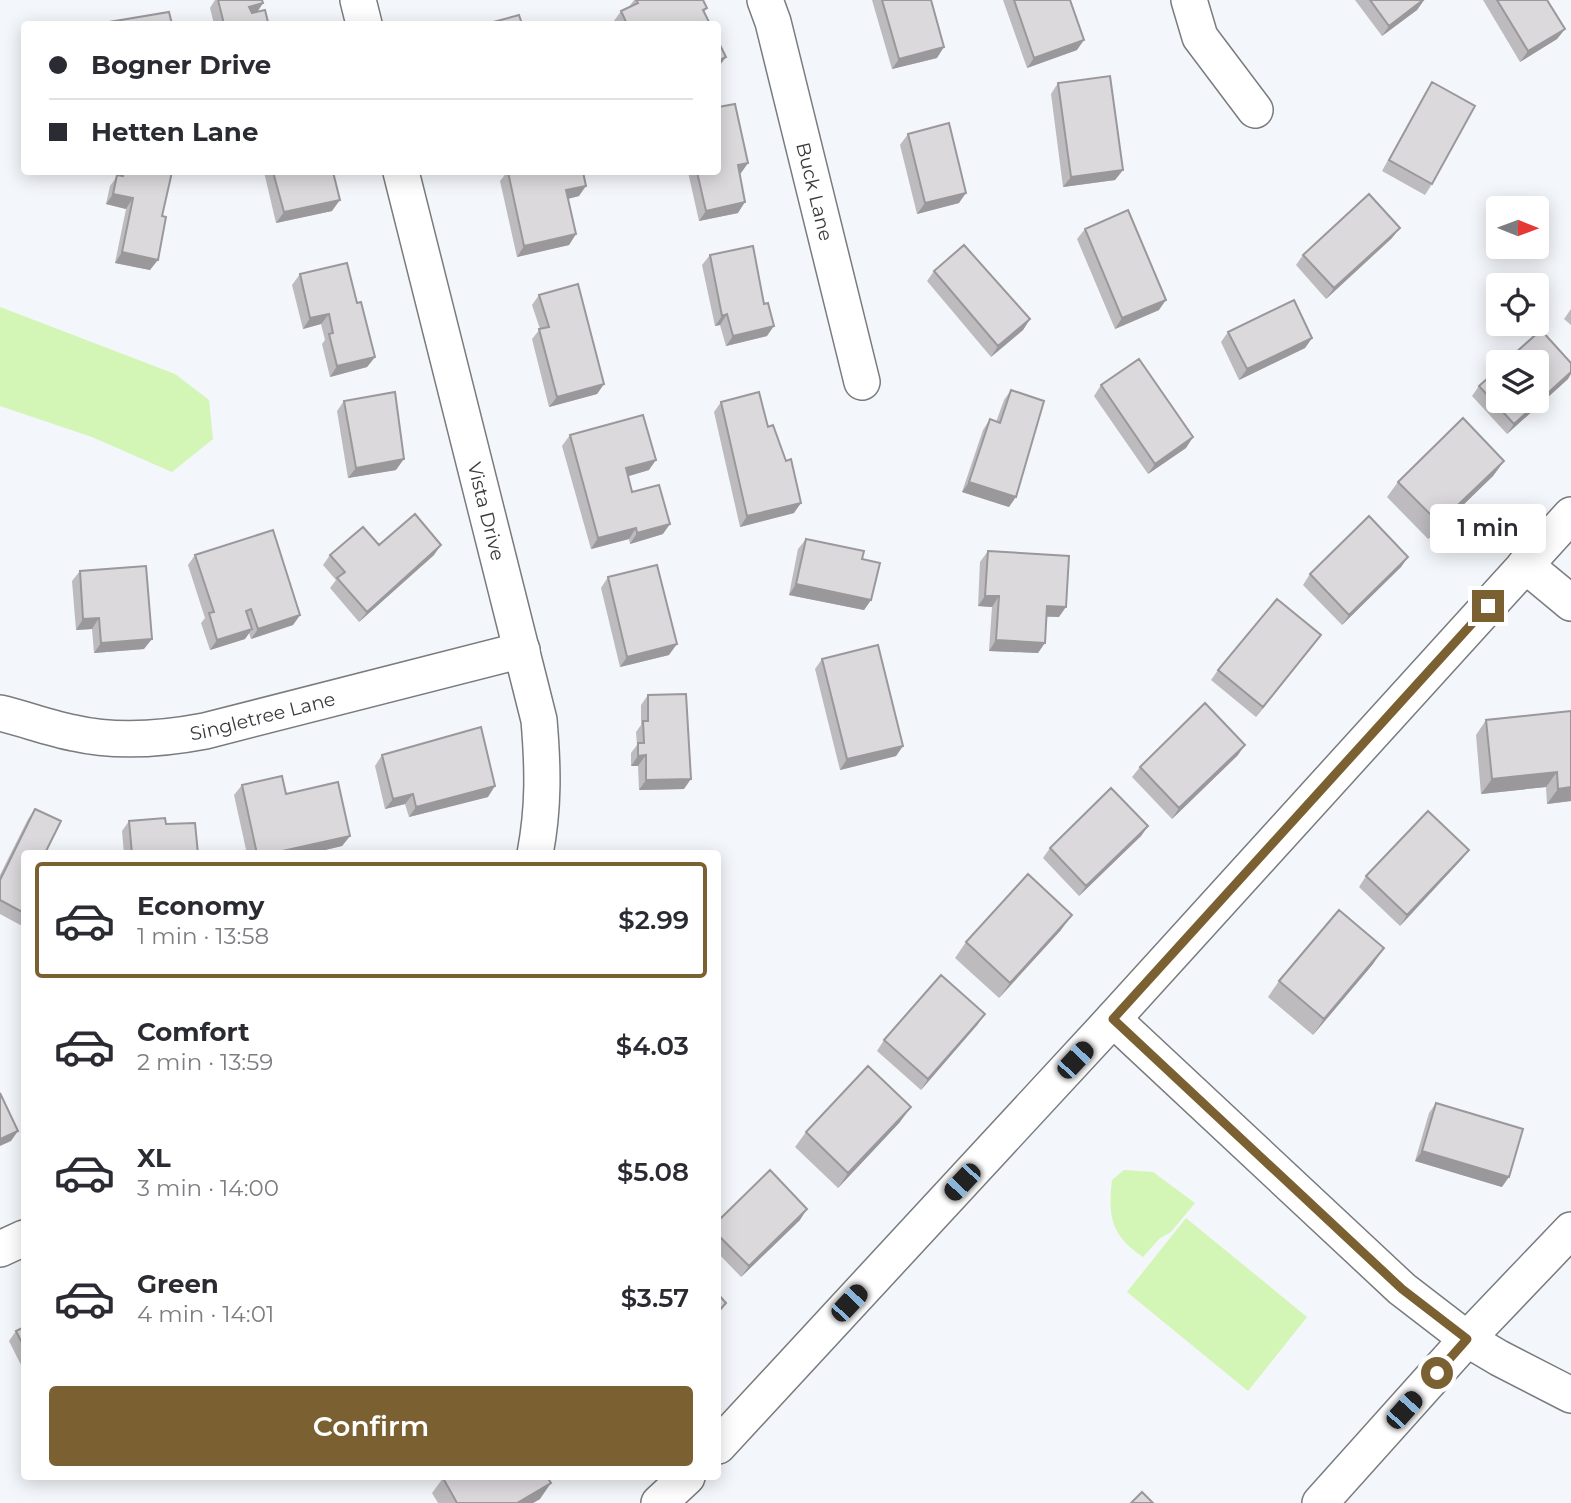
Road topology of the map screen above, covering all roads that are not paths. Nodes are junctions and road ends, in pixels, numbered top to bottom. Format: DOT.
graph roads {
  1 [pos="358,0"];
  2 [pos="765,0"];
  3 [pos="1188,0"];
  4 [pos="363,21"];
  5 [pos="1255,110"];
  6 [pos="402,175"];
  7 [pos="862,382"];
  8 [pos="1571,515"];
  9 [pos="1525,565"];
  10 [pos="1571,603"];
  11 [pos="522,650"];
  12 [pos="0,713"];
  13 [pos="536,850"];
  14 [pos="1113,1019"];
  15 [pos="1571,1230"];
  16 [pos="21,1239"];
  17 [pos="0,1249"];
  18 [pos="1467,1339"];
  19 [pos="1571,1395"];
  20 [pos="721,1443"];
  21 [pos="684,1480"];
  22 [pos="659,1503"];
  23 [pos="1320,1503"];
  1 -- 4 [label="street"];
  2 -- 7 [label="street, Buck Lane"];
  3 -- 5 [label="street"];
  6 -- 11 [label="street, Vista Drive"];
  8 -- 9 [label="street"];
  9 -- 10 [label="street"];
  9 -- 14 [label="street"];
  11 -- 12 [label="street, Singletree Lane"];
  11 -- 13 [label="street, Vista Drive"];
  14 -- 18 [label="street"];
  14 -- 20 [label="street"];
  15 -- 18 [label="street"];
  16 -- 17 [label="street"];
  18 -- 19 [label="street"];
  18 -- 23 [label="street"];
  21 -- 22 [label="street"];
}
